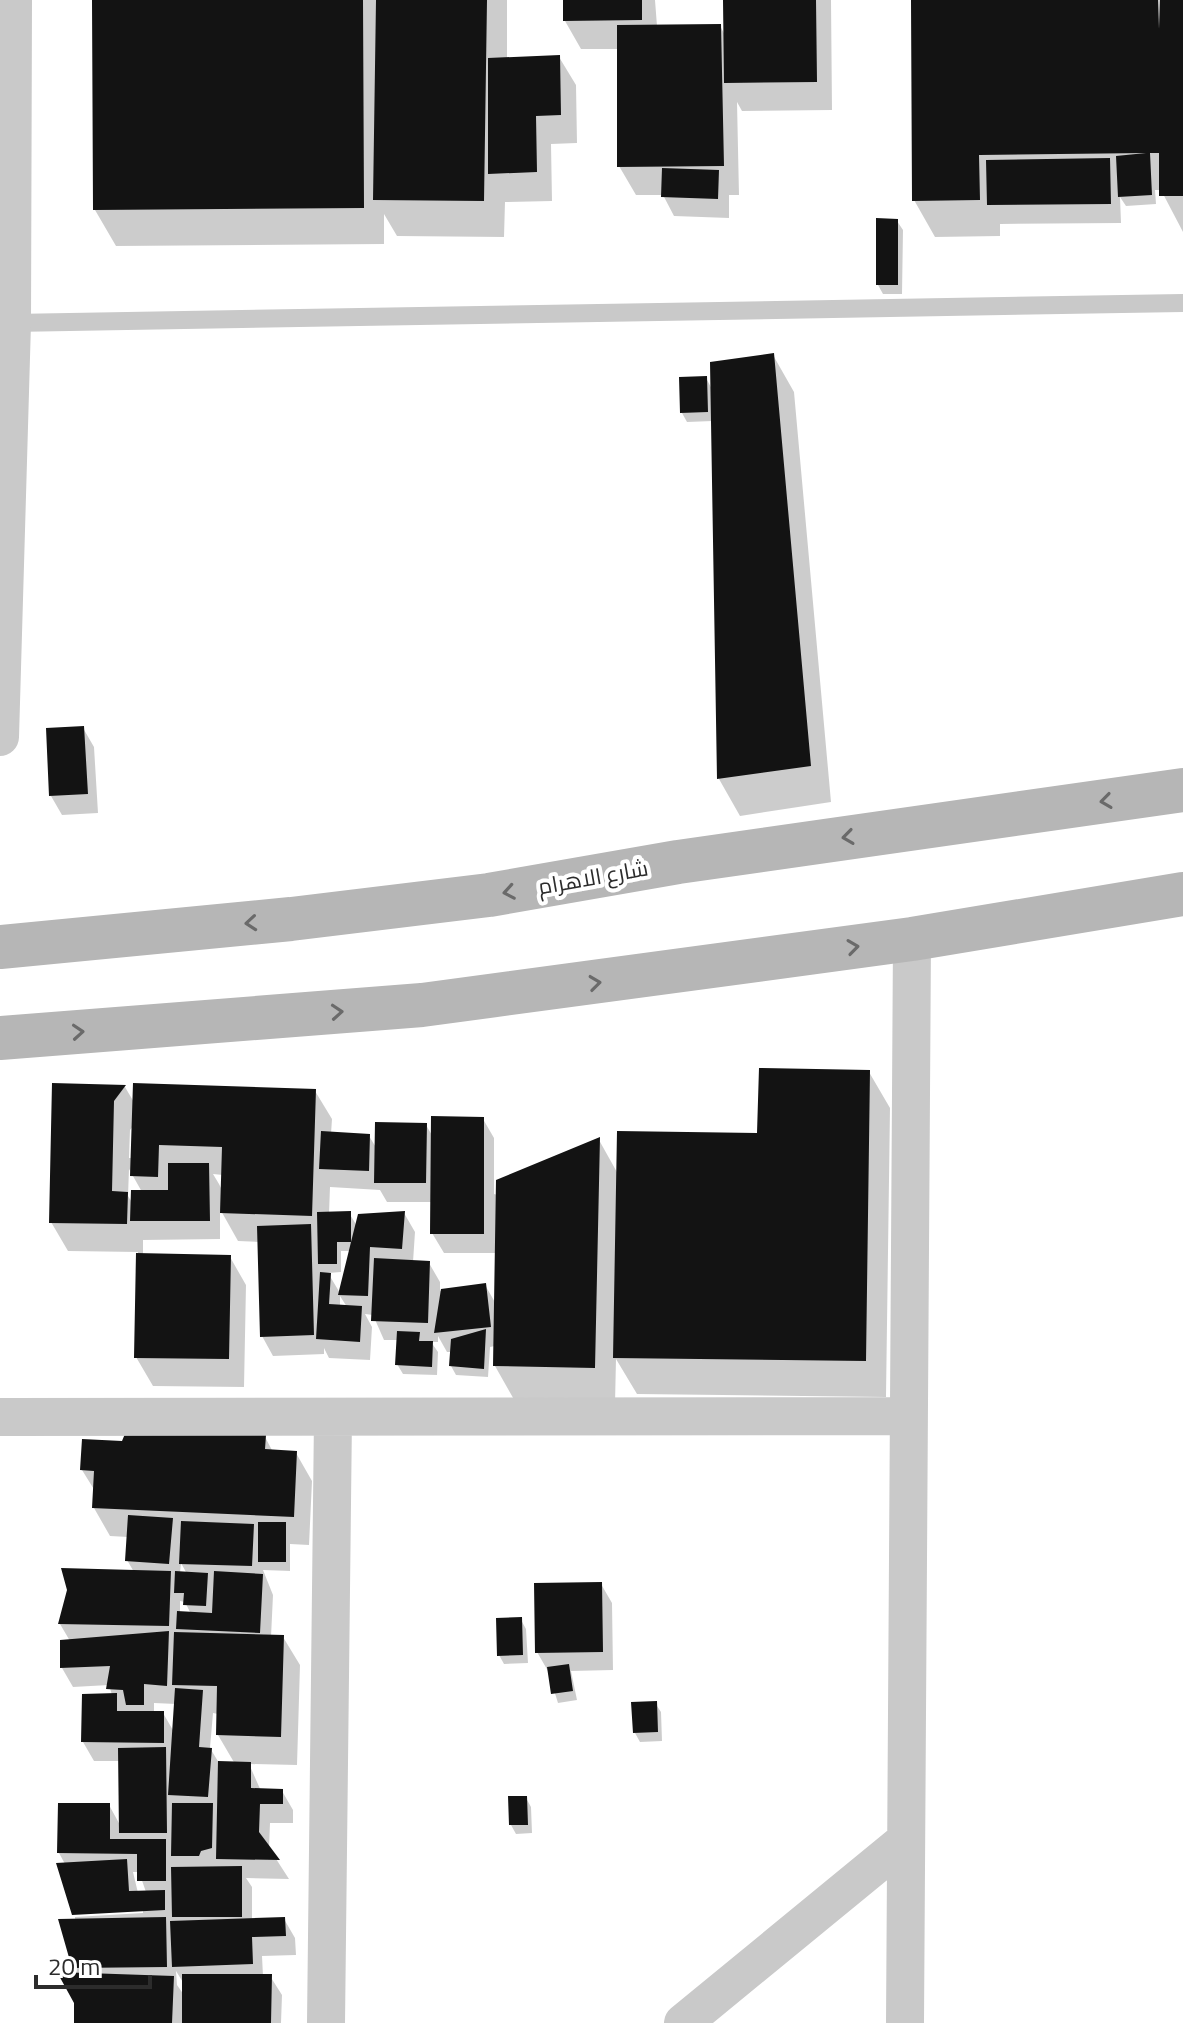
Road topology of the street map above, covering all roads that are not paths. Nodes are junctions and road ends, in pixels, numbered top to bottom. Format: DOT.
graph roads {
  1 [pos="13,0"];
  2 [pos="1183,303"];
  3 [pos="12,323"];
  4 [pos="0,737"];
  5 [pos="1183,790"];
  6 [pos="1183,894"];
  7 [pos="912,939"];
  8 [pos="0,947"];
  9 [pos="0,1038"];
  10 [pos="907,1416"];
  11 [pos="0,1417"];
  12 [pos="333,1417"];
  13 [pos="906,1840"];
  14 [pos="326,2023"];
  15 [pos="683,2023"];
  16 [pos="905,2023"];
  1 -- 3 [label="street"];
  2 -- 3 [label="lane"];
  3 -- 4 [label="street"];
  5 -- 8 [label="main road, شارع الاهرام, one-way"];
  6 -- 7 [label="main road"];
  9 -- 7 [label="main road, one-way"];
  7 -- 10 [label="street"];
  10 -- 12 [label="street"];
  10 -- 13 [label="street"];
  11 -- 12 [label="street"];
  12 -- 14 [label="street"];
  13 -- 15 [label="street"];
  13 -- 16 [label="street"];
}
